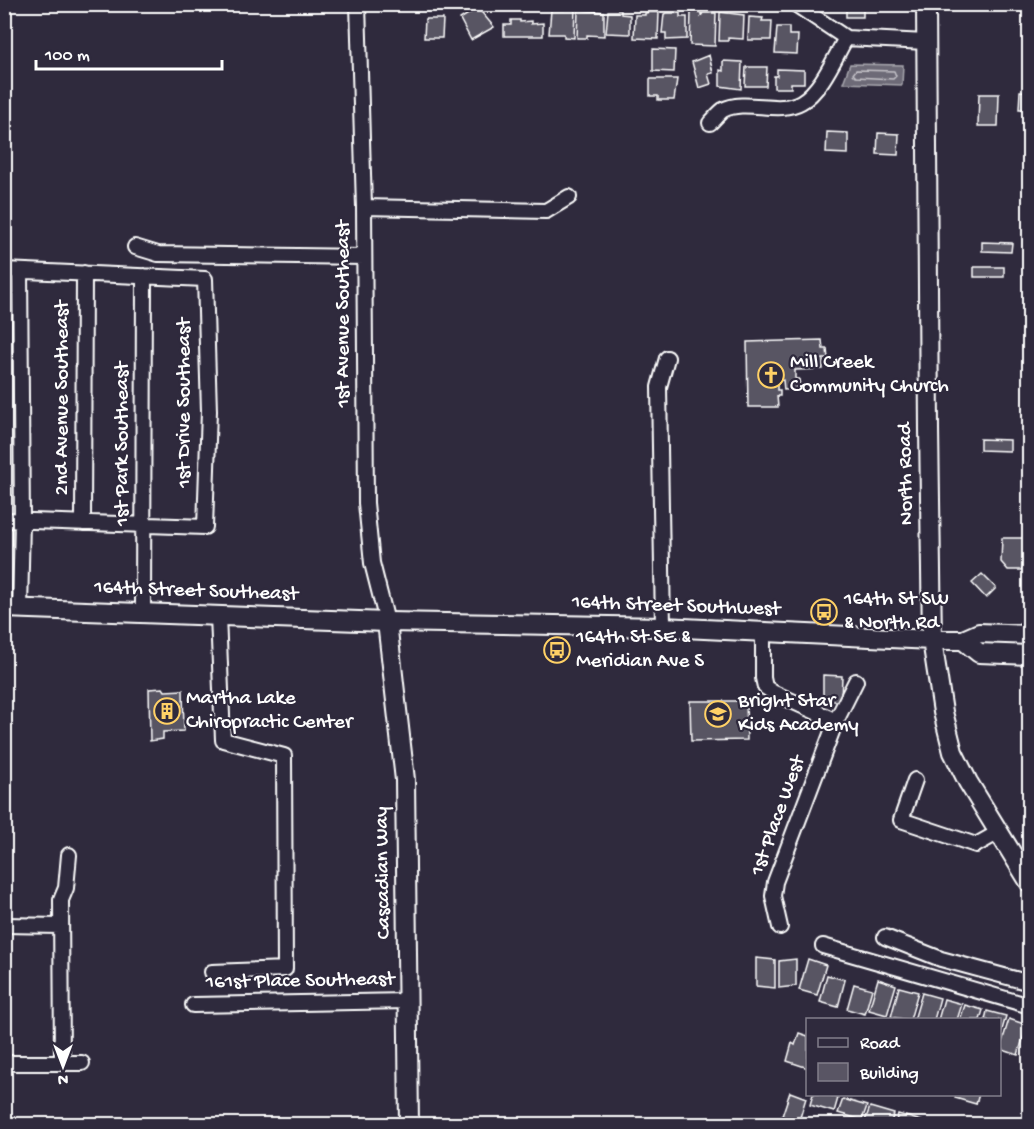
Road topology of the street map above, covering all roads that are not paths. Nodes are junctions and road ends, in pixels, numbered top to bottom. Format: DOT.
graph roads {
  1 [pos="358,4"];
  2 [pos="795,4"];
  3 [pos="926,4"];
  4 [pos="846,38"];
  5 [pos="926,42"];
  6 [pos="710,123"];
  7 [pos="569,197"];
  8 [pos="364,207"];
  9 [pos="135,248"];
  10 [pos="364,257"];
  11 [pos="4,270"];
  12 [pos="20,271"];
  13 [pos="84,273"];
  14 [pos="144,276"];
  15 [pos="668,358"];
  16 [pos="4,520"];
  17 [pos="22,521"];
  18 [pos="83,523"];
  19 [pos="144,525"];
  20 [pos="12,608"];
  21 [pos="143,613"];
  22 [pos="218,615"];
  23 [pos="387,622"];
  24 [pos="663,627"];
  25 [pos="763,632"];
  26 [pos="1029,635"];
  27 [pos="932,640"];
  28 [pos="963,640"];
  29 [pos="1029,655"];
  30 [pos="856,681"];
  31 [pos="836,721"];
  32 [pos="915,780"];
  33 [pos="999,832"];
  34 [pos="69,855"];
  35 [pos="1029,883"];
  36 [pos="4,925"];
  37 [pos="60,926"];
  38 [pos="780,927"];
  39 [pos="885,937"];
  40 [pos="823,946"];
  41 [pos="212,972"];
  42 [pos="1029,983"];
  43 [pos="408,1001"];
  44 [pos="193,1005"];
  45 [pos="1029,1006"];
  46 [pos="4,1063"];
  47 [pos="62,1063"];
  48 [pos="82,1063"];
  49 [pos="409,1125"];
  1 -- 8 [label="street, 1st Avenue Southeast"];
  2 -- 4 [label="street"];
  3 -- 5 [label="street, North Road"];
  4 -- 5 [label="street"];
  4 -- 6 [label="street"];
  5 -- 27 [label="street, North Road"];
  7 -- 8 [label="street"];
  8 -- 10 [label="street, 1st Avenue Southeast"];
  9 -- 10 [label="street"];
  10 -- 23 [label="street, 1st Avenue Southeast"];
  11 -- 12 [label="street"];
  12 -- 13 [label="street"];
  12 -- 17 [label="street"];
  13 -- 14 [label="street"];
  13 -- 18 [label="street, 2nd Avenue Southeast"];
  14 -- 19 [label="street, 1st Park Southeast"];
  14 -- 19 [label="street, 1st Drive Southeast"];
  15 -- 24 [label="street"];
  16 -- 17 [label="street"];
  17 -- 18 [label="street"];
  17 -- 20 [label="street"];
  18 -- 19 [label="street"];
  19 -- 21 [label="street, 1st Park Southeast"];
  20 -- 21 [label="street, 164th Street Southeast"];
  21 -- 22 [label="street, 164th Street Southeast"];
  22 -- 23 [label="street, 164th Street Southeast"];
  22 -- 41 [label="street"];
  23 -- 24 [label="street, 164th Street Southwest"];
  23 -- 43 [label="street, Cascadian Way"];
  24 -- 25 [label="street, 164th Street Southwest"];
  25 -- 27 [label="street, 164th Street Southwest"];
  25 -- 31 [label="street"];
  26 -- 28 [label="street, 164th Street Southwest"];
  27 -- 28 [label="street, 164th Street Southwest"];
  27 -- 33 [label="street, North Road"];
  28 -- 29 [label="street, 164th Street Southwest"];
  30 -- 31 [label="street, 1st Place West"];
  31 -- 38 [label="street, 1st Place West"];
  32 -- 33 [label="street"];
  33 -- 35 [label="street, North Road"];
  34 -- 37 [label="street"];
  36 -- 37 [label="street"];
  37 -- 47 [label="street"];
  39 -- 42 [label="street"];
  40 -- 45 [label="street"];
  43 -- 44 [label="street, 161st Place Southeast"];
  43 -- 49 [label="street, Cascadian Way"];
  46 -- 47 [label="street"];
  47 -- 48 [label="street"];
}
